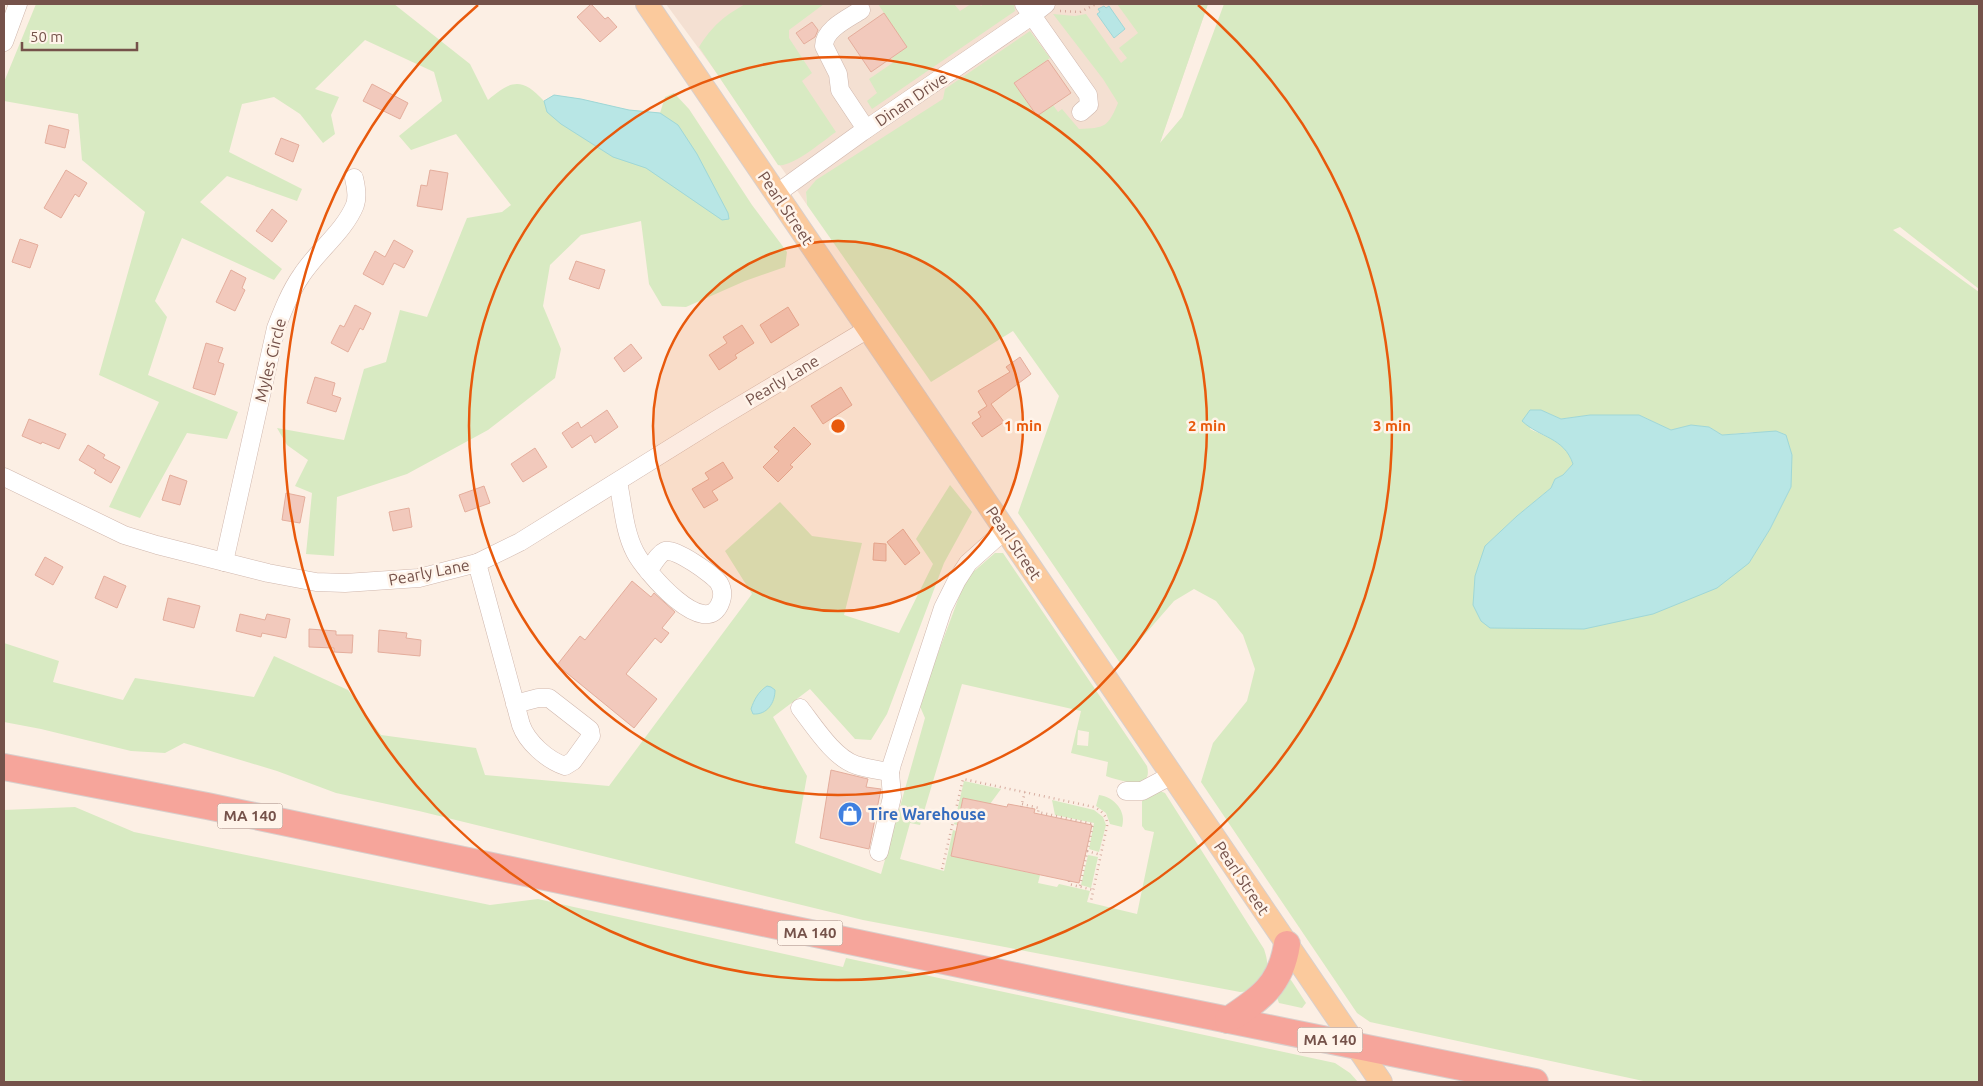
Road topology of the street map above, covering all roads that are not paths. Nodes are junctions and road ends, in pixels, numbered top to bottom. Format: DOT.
graph roads {
  1 [pos="18,4"];
  2 [pos="647,4"];
  3 [pos="1036,8"];
  4 [pos="861,10"];
  5 [pos="4,42"];
  6 [pos="1081,112"];
  7 [pos="866,129"];
  8 [pos="354,178"];
  9 [pos="776,194"];
  10 [pos="868,329"];
  11 [pos="4,477"];
  12 [pos="618,482"];
  13 [pos="1005,530"];
  14 [pos="224,562"];
  15 [pos="477,563"];
  16 [pos="648,571"];
  17 [pos="515,704"];
  18 [pos="800,708"];
  19 [pos="4,767"];
  20 [pos="890,772"];
  21 [pos="1172,775"];
  22 [pos="1126,791"];
  23 [pos="879,852"];
  24 [pos="1287,944"];
  25 [pos="1228,1020"];
  26 [pos="1356,1045"];
  27 [pos="1519,1081"];
  28 [pos="1381,1082"];
  1 -- 5 [label="street"];
  2 -- 9 [label="main road, Pearl Street"];
  3 -- 6 [label="street"];
  3 -- 7 [label="street, Dinan Drive"];
  4 -- 7 [label="street"];
  7 -- 9 [label="street, Dinan Drive"];
  8 -- 14 [label="street, Myles Circle"];
  9 -- 10 [label="main road, Pearl Street"];
  10 -- 12 [label="street, Pearly Lane"];
  10 -- 13 [label="main road, Pearl Street"];
  11 -- 14 [label="street, Pearly Lane"];
  12 -- 15 [label="street, Pearly Lane"];
  12 -- 16 [label="street"];
  13 -- 20 [label="street"];
  13 -- 21 [label="main road, Pearl Street"];
  14 -- 15 [label="street, Pearly Lane"];
  15 -- 17 [label="street"];
  18 -- 20 [label="street"];
  19 -- 25 [label="highway, MA 140"];
  20 -- 23 [label="street"];
  21 -- 22 [label="street"];
  21 -- 24 [label="main road, Pearl Street"];
  24 -- 25 [label="highway"];
  24 -- 26 [label="main road, Pearl Street"];
  25 -- 26 [label="highway, MA 140"];
  26 -- 27 [label="highway, MA 140"];
  26 -- 28 [label="main road, Pearl Street"];
}
